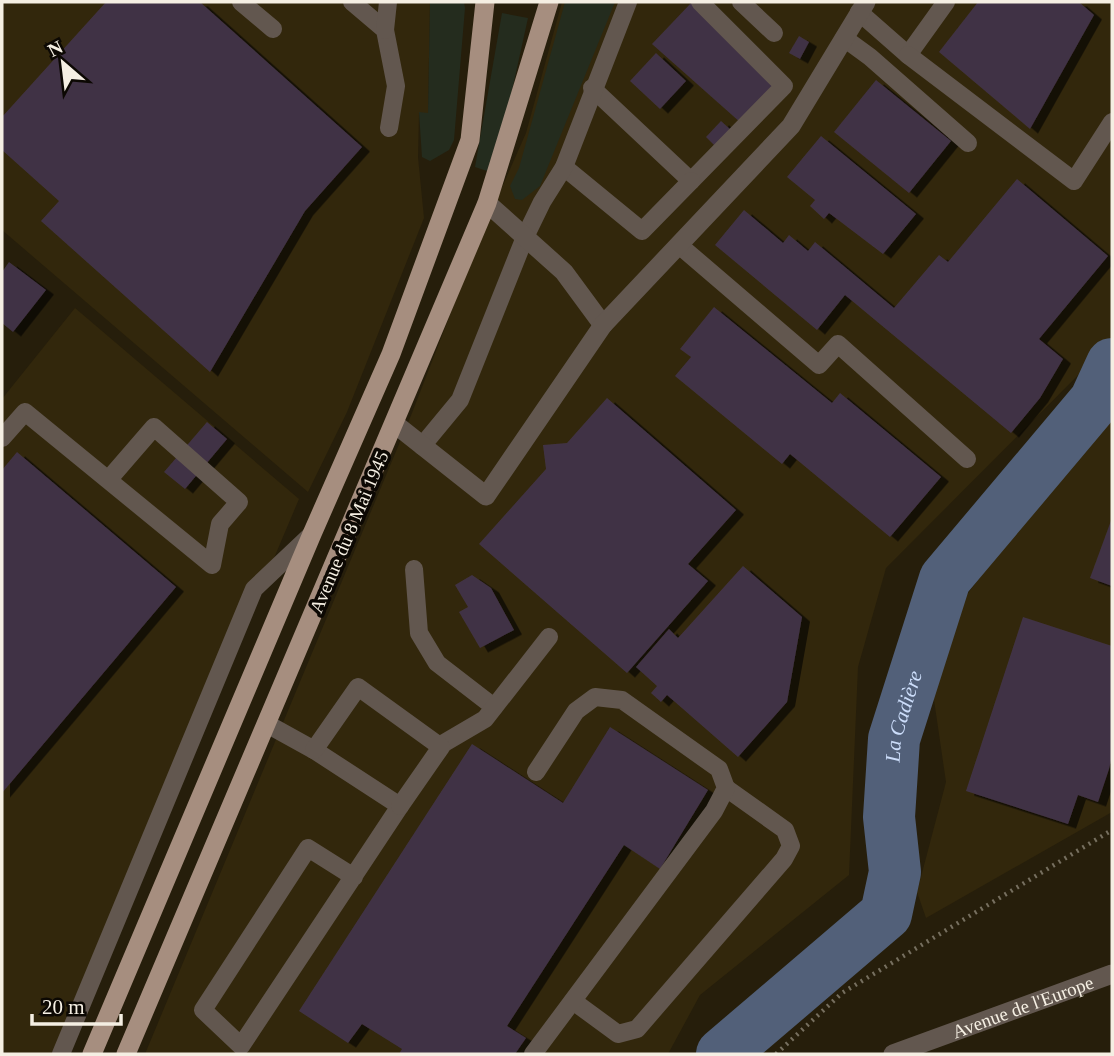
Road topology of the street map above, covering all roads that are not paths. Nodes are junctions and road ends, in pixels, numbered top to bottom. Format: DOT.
graph roads {
  1 [pos="241,2"];
  2 [pos="352,2"];
  3 [pos="388,2"];
  4 [pos="485,2"];
  5 [pos="549,2"];
  6 [pos="628,2"];
  7 [pos="700,2"];
  8 [pos="741,2"];
  9 [pos="946,2"];
  10 [pos="862,7"];
  11 [pos="273,29"];
  12 [pos="385,30"];
  13 [pos="774,33"];
  14 [pos="844,38"];
  15 [pos="908,55"];
  16 [pos="592,88"];
  17 [pos="1112,122"];
  18 [pos="389,128"];
  19 [pos="968,143"];
  20 [pos="564,167"];
  21 [pos="691,181"];
  22 [pos="487,203"];
  23 [pos="525,237"];
  24 [pos="679,245"];
  25 [pos="603,326"];
  26 [pos="395,424"];
  27 [pos="2,438"];
  28 [pos="422,446"];
  29 [pos="967,460"];
  30 [pos="109,479"];
  31 [pos="312,534"];
  32 [pos="414,569"];
  33 [pos="549,637"];
  34 [pos="494,707"];
  35 [pos="267,724"];
  36 [pos="439,746"];
  37 [pos="314,750"];
  38 [pos="536,772"];
  39 [pos="726,788"];
  40 [pos="400,806"];
  41 [pos="354,877"];
  42 [pos="1112,974"];
  43 [pos="573,1001"];
  44 [pos="61,1054"];
  45 [pos="92,1054"];
  46 [pos="126,1054"];
  47 [pos="533,1054"];
  48 [pos="893,1054"];
  1 -- 11 [label="lane"];
  2 -- 12 [label="lane"];
  3 -- 12 [label="lane"];
  4 -- 31 [label="main road, Avenue du 8 Mai 1945"];
  5 -- 22 [label="main road, Avenue du 8 Mai 1945"];
  6 -- 16 [label="lane"];
  7 -- 21 [label="lane"];
  8 -- 13 [label="lane"];
  9 -- 15 [label="lane"];
  10 -- 14 [label="street"];
  10 -- 15 [label="lane"];
  12 -- 18 [label="lane"];
  14 -- 19 [label="lane"];
  14 -- 24 [label="street"];
  15 -- 17 [label="lane"];
  16 -- 20 [label="lane"];
  16 -- 21 [label="lane"];
  20 -- 21 [label="lane"];
  20 -- 23 [label="lane"];
  22 -- 23 [label="street"];
  22 -- 26 [label="main road, Avenue du 8 Mai 1945"];
  23 -- 25 [label="street"];
  23 -- 28 [label="lane"];
  24 -- 25 [label="street"];
  24 -- 29 [label="lane"];
  25 -- 28 [label="street"];
  26 -- 28 [label="street"];
  26 -- 35 [label="main road, Avenue du 8 Mai 1945"];
  27 -- 30 [label="lane"];
  30 -- 30 [label="lane"];
  31 -- 44 [label="lane"];
  31 -- 45 [label="main road, Avenue du 8 Mai 1945"];
  32 -- 34 [label="lane"];
  33 -- 34 [label="lane"];
  34 -- 36 [label="lane"];
  35 -- 37 [label="lane"];
  35 -- 46 [label="main road, Avenue du 8 Mai 1945"];
  36 -- 37 [label="lane"];
  36 -- 40 [label="lane"];
  37 -- 40 [label="lane"];
  38 -- 39 [label="lane"];
  39 -- 43 [label="lane"];
  39 -- 43 [label="lane"];
  40 -- 41 [label="lane"];
  41 -- 41 [label="lane"];
  42 -- 48 [label="street, Avenue de l'Europe"];
  43 -- 47 [label="lane"];
}
